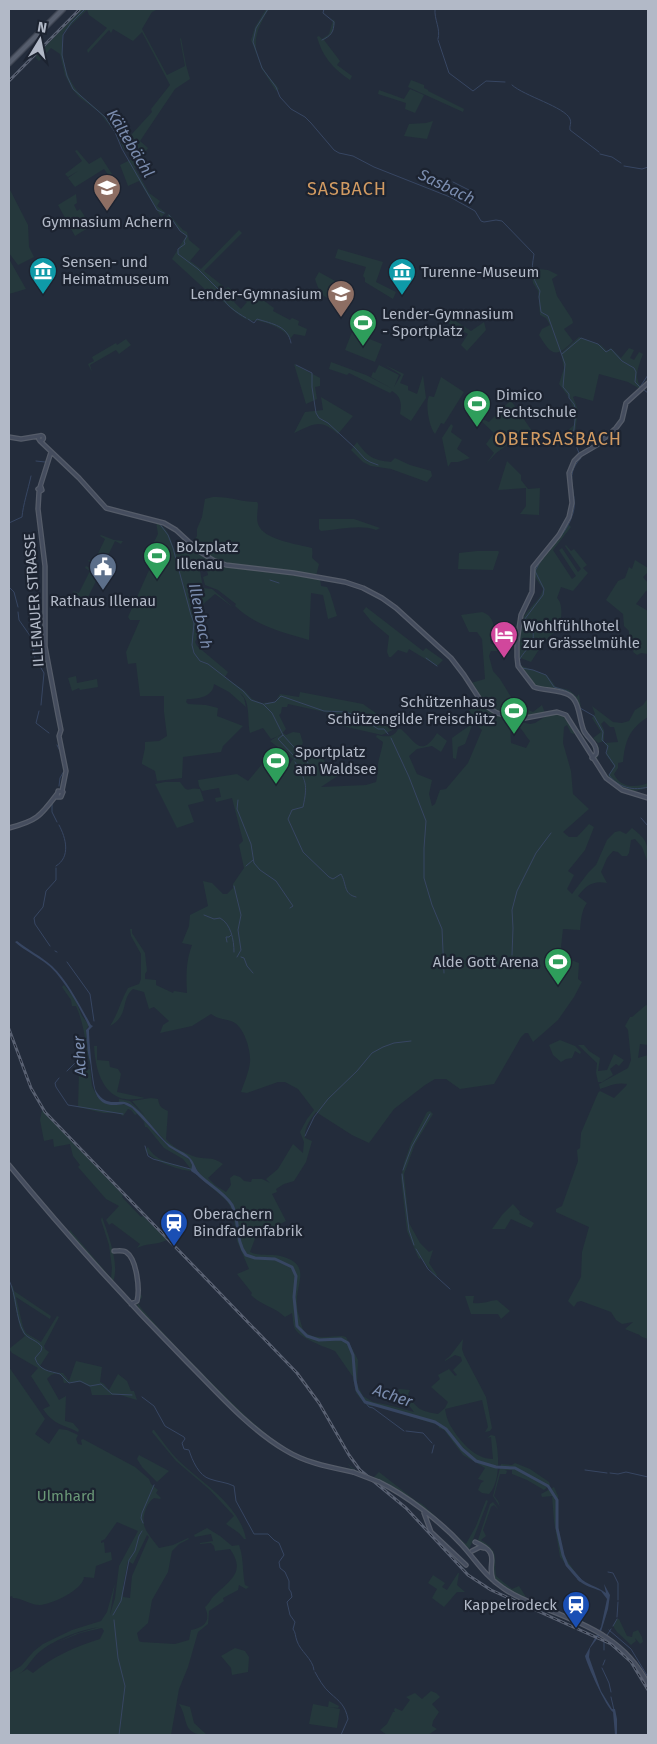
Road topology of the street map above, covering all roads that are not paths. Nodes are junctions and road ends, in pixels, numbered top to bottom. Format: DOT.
graph roads {
  1 [pos="63,9"];
  2 [pos="9,63"];
  3 [pos="648,382"];
  4 [pos="9,437"];
  5 [pos="51,452"];
  6 [pos="591,756"];
  7 [pos="648,798"];
  8 [pos="9,828"];
  9 [pos="9,1165"];
  10 [pos="114,1251"];
  11 [pos="138,1295"];
  12 [pos="136,1301"];
  13 [pos="130,1303"];
  14 [pos="139,1313"];
  15 [pos="422,1511"];
  16 [pos="438,1523"];
  17 [pos="430,1530"];
  18 [pos="487,1549"];
  19 [pos="460,1557"];
  20 [pos="468,1560"];
  21 [pos="466,1565"];
  22 [pos="492,1565"];
  23 [pos="482,1570"];
  24 [pos="495,1582"];
  25 [pos="648,1684"];
  1 -- 2 [label="main road"];
  3 -- 6 [label="main road"];
  4 -- 5 [label="main road"];
  5 -- 6 [label="main road"];
  5 -- 8 [label="main road, ILLENAUER STRASSE"];
  6 -- 7 [label="main road"];
  9 -- 13 [label="main road"];
  10 -- 11 [label="main road"];
  11 -- 12 [label="main road"];
  11 -- 13 [label="main road"];
  12 -- 13 [label="main road"];
  12 -- 14 [label="main road"];
  13 -- 14 [label="main road"];
  14 -- 15 [label="main road, bridge"];
  15 -- 16 [label="main road"];
  15 -- 17 [label="main road"];
  16 -- 17 [label="main road"];
  16 -- 23 [label="main road"];
  17 -- 19 [label="main road"];
  18 -- 18 [label="main road"];
  18 -- 22 [label="main road"];
  19 -- 20 [label="main road"];
  19 -- 21 [label="main road"];
  22 -- 23 [label="main road"];
  22 -- 24 [label="main road"];
  23 -- 24 [label="main road"];
  24 -- 25 [label="main road"];
}
